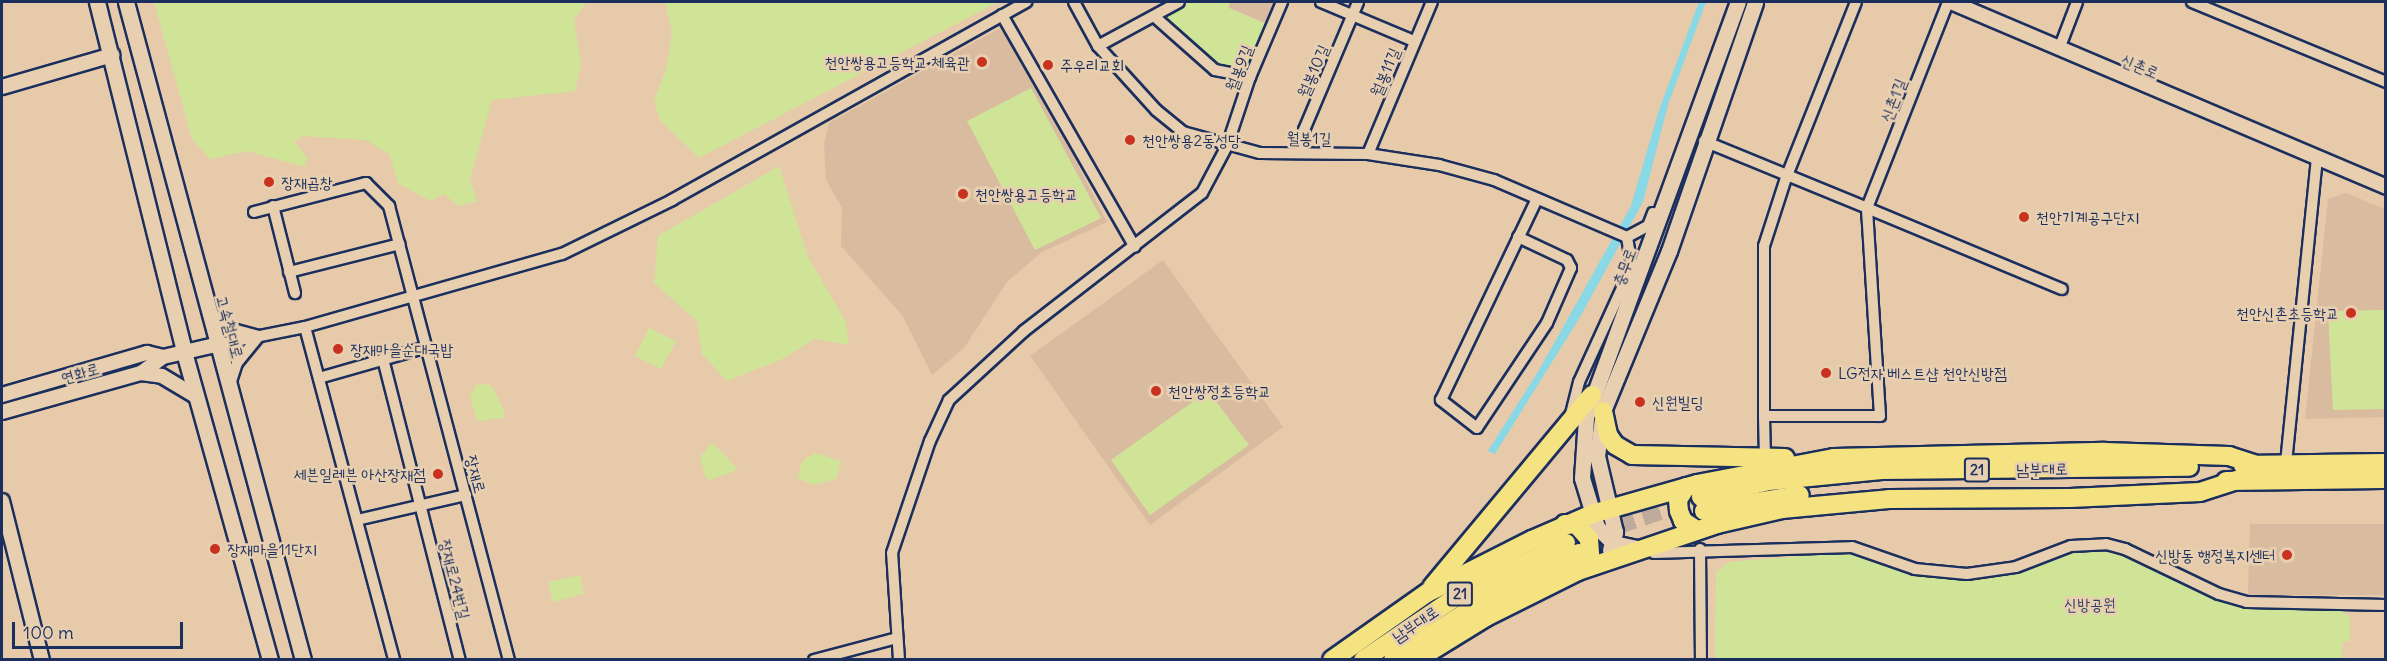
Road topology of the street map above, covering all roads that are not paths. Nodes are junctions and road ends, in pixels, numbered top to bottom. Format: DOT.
graph roads {
  1 [pos="97,2"];
  2 [pos="126,2"];
  3 [pos="1027,2"];
  4 [pos="1074,2"];
  5 [pos="1179,2"];
  6 [pos="1282,2"];
  7 [pos="1321,2"];
  8 [pos="1358,2"];
  9 [pos="1432,2"];
  10 [pos="1738,2"];
  11 [pos="1755,2"];
  12 [pos="1856,2"];
  13 [pos="1949,2"];
  14 [pos="2077,2"];
  15 [pos="2192,2"];
  16 [pos="1002,15"];
  17 [pos="1353,16"];
  18 [pos="1155,17"];
  19 [pos="1730,23"];
  20 [pos="1414,41"];
  21 [pos="1098,46"];
  22 [pos="2059,49"];
  23 [pos="112,55"];
  24 [pos="1250,77"];
  25 [pos="2385,82"];
  26 [pos="2,87"];
  27 [pos="1704,141"];
  28 [pos="1227,146"];
  29 [pos="1302,153"];
  30 [pos="1368,154"];
  31 [pos="2318,159"];
  32 [pos="1786,178"];
  33 [pos="2385,187"];
  34 [pos="1537,199"];
  35 [pos="273,206"];
  36 [pos="1867,208"];
  37 [pos="254,212"];
  38 [pos="1518,237"];
  39 [pos="1627,237"];
  40 [pos="400,244"];
  41 [pos="1135,247"];
  42 [pos="289,272"];
  43 [pos="2062,290"];
  44 [pos="295,293"];
  45 [pos="414,297"];
  46 [pos="206,308"];
  47 [pos="305,327"];
  48 [pos="259,336"];
  49 [pos="215,345"];
  50 [pos="427,347"];
  51 [pos="184,352"];
  52 [pos="163,357"];
  53 [pos="383,359"];
  54 [pos="141,373"];
  55 [pos="319,378"];
  56 [pos="228,390"];
  57 [pos="2,395"];
  58 [pos="1592,395"];
  59 [pos="196,397"];
  60 [pos="1603,411"];
  61 [pos="2,412"];
  62 [pos="1764,416"];
  63 [pos="1570,422"];
  64 [pos="1764,458"];
  65 [pos="1834,458"];
  66 [pos="2385,463"];
  67 [pos="2254,464"];
  68 [pos="2286,464"];
  69 [pos="2385,479"];
  70 [pos="2238,480"];
  71 [pos="466,495"];
  72 [pos="1697,498"];
  73 [pos="2,501"];
  74 [pos="421,506"];
  75 [pos="1600,511"];
  76 [pos="357,520"];
  77 [pos="1565,524"];
  78 [pos="1697,530"];
  79 [pos="1613,543"];
  80 [pos="1637,548"];
  81 [pos="1700,549"];
  82 [pos="1671,550"];
  83 [pos="1574,555"];
  84 [pos="1604,560"];
  85 [pos="1427,593"];
  86 [pos="2385,604"];
  87 [pos="1465,629"];
  88 [pos="897,638"];
  89 [pos="42,660"];
  90 [pos="270,660"];
  91 [pos="303,660"];
  92 [pos="394,660"];
  93 [pos="460,660"];
  94 [pos="509,660"];
  95 [pos="814,660"];
  96 [pos="899,660"];
  97 [pos="1332,660"];
  98 [pos="1363,660"];
  99 [pos="1393,660"];
  100 [pos="1416,660"];
  101 [pos="1701,660"];
  1 -- 23 [label="main road"];
  2 -- 46 [label="main road, 고속철대로"];
  3 -- 16 [label="street"];
  4 -- 21 [label="street, 월봉1길"];
  5 -- 18 [label="street"];
  6 -- 24 [label="street, 월봉9길"];
  7 -- 17 [label="street"];
  8 -- 17 [label="street, 월봉10길"];
  9 -- 20 [label="street, 월봉11길"];
  10 -- 19 [label="main road, 충무로"];
  11 -- 27 [label="main road, 충무로"];
  12 -- 32 [label="street"];
  13 -- 22 [label="street, 신촌로"];
  13 -- 36 [label="street, 신촌1길"];
  14 -- 22 [label="street"];
  15 -- 25 [label="street"];
  16 -- 41 [label="street"];
  16 -- 45 [label="street"];
  17 -- 20 [label="street"];
  17 -- 29 [label="street, 월봉10길"];
  18 -- 21 [label="street"];
  18 -- 24 [label="street"];
  19 -- 39 [label="street"];
  19 -- 58 [label="main road, 충무로"];
  20 -- 30 [label="street, 월봉11길"];
  21 -- 28 [label="street, 월봉1길"];
  22 -- 31 [label="street, 신촌로"];
  23 -- 26 [label="street"];
  23 -- 51 [label="main road"];
  24 -- 28 [label="street, 월봉9길"];
  27 -- 32 [label="street"];
  27 -- 60 [label="main road, 충무로"];
  28 -- 29 [label="street, 월봉1길"];
  28 -- 41 [label="street, 월봉9길"];
  29 -- 30 [label="street, 월봉1길"];
  30 -- 34 [label="street, 월봉1길"];
  31 -- 33 [label="street, 신촌로"];
  31 -- 68 [label="street"];
  32 -- 36 [label="street"];
  32 -- 62 [label="street"];
  34 -- 38 [label="street"];
  34 -- 39 [label="street, 월봉1길"];
  35 -- 37 [label="street, 장재로"];
  35 -- 40 [label="street, 장재로"];
  35 -- 42 [label="street"];
  36 -- 43 [label="street"];
  36 -- 62 [label="street, 신촌1길"];
  38 -- 38 [label="street"];
  39 -- 63 [label="street"];
  40 -- 42 [label="street"];
  40 -- 45 [label="street, 장재로"];
  41 -- 88 [label="street, 월봉9길"];
  42 -- 44 [label="street"];
  45 -- 47 [label="street"];
  45 -- 50 [label="street, 장재로"];
  46 -- 48 [label="street"];
  46 -- 49 [label="main road, 고속철대로"];
  47 -- 48 [label="street"];
  47 -- 55 [label="street"];
  48 -- 49 [label="street"];
  48 -- 56 [label="street"];
  49 -- 51 [label="street, 연화로"];
  49 -- 56 [label="main road, 고속철대로"];
  50 -- 53 [label="street"];
  50 -- 71 [label="street, 장재로"];
  51 -- 52 [label="street, 연화로"];
  51 -- 59 [label="main road"];
  52 -- 54 [label="street, 연화로"];
  52 -- 57 [label="street, 연화로"];
  53 -- 55 [label="street"];
  53 -- 74 [label="street, 장재로24번길"];
  54 -- 59 [label="street"];
  54 -- 61 [label="street, 연화로"];
  55 -- 76 [label="street"];
  56 -- 91 [label="main road, 고속철대로"];
  58 -- 63 [label="highway"];
  58 -- 75 [label="main road, 충무로"];
  59 -- 90 [label="main road"];
  60 -- 64 [label="highway"];
  60 -- 75 [label="main road, 충무로"];
  62 -- 64 [label="street"];
  63 -- 85 [label="highway"];
  64 -- 65 [label="highway"];
  65 -- 67 [label="highway"];
  65 -- 72 [label="highway"];
  66 -- 68 [label="highway, 남부대로"];
  67 -- 68 [label="highway, 남부대로"];
  67 -- 72 [label="highway, 남부대로 / 21"];
  69 -- 70 [label="highway, 남부대로"];
  70 -- 72 [label="highway, 남부대로 / 21"];
  70 -- 78 [label="highway"];
  71 -- 74 [label="street"];
  71 -- 94 [label="street, 장재로"];
  72 -- 75 [label="highway"];
  72 -- 78 [label="highway"];
  73 -- 89 [label="street"];
  74 -- 76 [label="street"];
  74 -- 93 [label="street, 장재로24번길"];
  75 -- 77 [label="highway"];
  75 -- 79 [label="main road, 충무로"];
  76 -- 92 [label="street"];
  77 -- 83 [label="highway"];
  77 -- 85 [label="highway"];
  78 -- 80 [label="highway"];
  79 -- 80 [label="main road"];
  79 -- 84 [label="main road"];
  80 -- 82 [label="street"];
  80 -- 84 [label="highway"];
  81 -- 82 [label="street"];
  81 -- 86 [label="street"];
  81 -- 101 [label="street"];
  82 -- 87 [label="street"];
  83 -- 84 [label="highway"];
  83 -- 87 [label="highway"];
  83 -- 98 [label="highway, 남부대로 / 21"];
  83 -- 99 [label="highway, 남부대로"];
  85 -- 97 [label="highway"];
  87 -- 100 [label="highway"];
  88 -- 95 [label="street"];
  88 -- 96 [label="street, 월봉9길"];
}
